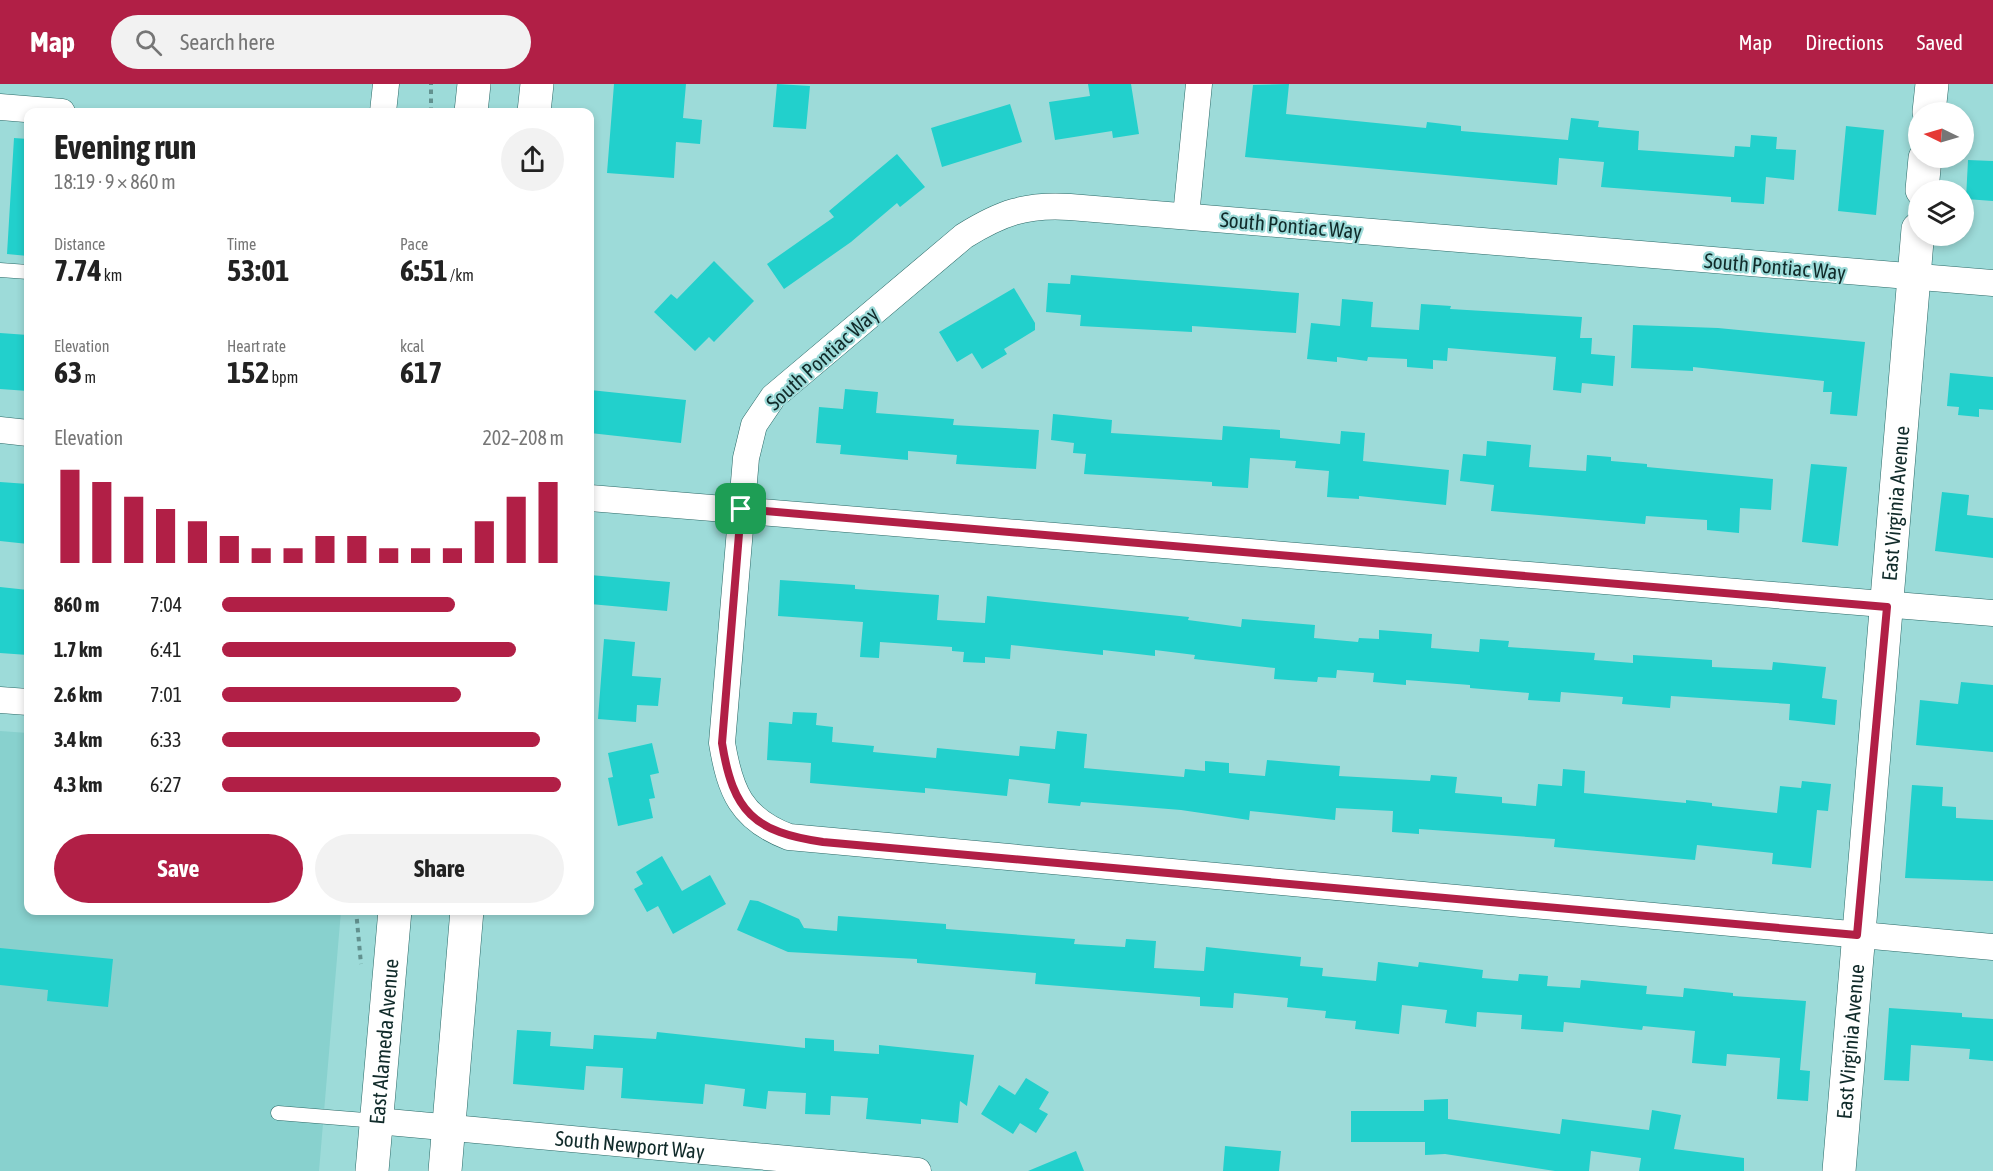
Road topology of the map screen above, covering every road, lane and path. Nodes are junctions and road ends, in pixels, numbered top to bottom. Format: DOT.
graph roads {
  1 [pos="386,84"];
  2 [pos="431,84"];
  3 [pos="474,84"];
  4 [pos="537,84"];
  5 [pos="1199,84"];
  6 [pos="1932,84"];
  7 [pos="1930,102"];
  8 [pos="0,107"];
  9 [pos="383,108"];
  10 [pos="431,108"];
  11 [pos="471,108"];
  12 [pos="534,108"];
  13 [pos="24,109"];
  14 [pos="1186,216"];
  15 [pos="1917,246"];
  16 [pos="0,270"];
  17 [pos="24,272"];
  18 [pos="1914,278"];
  19 [pos="1993,283"];
  20 [pos="0,430"];
  21 [pos="24,433"];
  22 [pos="594,498"];
  23 [pos="741,509"];
  24 [pos="1887,607"];
  25 [pos="1993,614"];
  26 [pos="0,700"];
  27 [pos="24,702"];
  28 [pos="356,915"];
  29 [pos="395,915"];
  30 [pos="467,915"];
  31 [pos="1857,935"];
  32 [pos="1993,947"];
  33 [pos="360,973"];
  34 [pos="278,1113"];
  35 [pos="376,1121"];
  36 [pos="449,1127"];
  37 [pos="372,1171"];
  38 [pos="445,1171"];
  39 [pos="918,1171"];
  40 [pos="1839,1171"];
  1 -- 9 [label="street"];
  2 -- 10 [label="path"];
  3 -- 11 [label="street"];
  4 -- 12 [label="street"];
  5 -- 14 [label="street"];
  6 -- 7 [label="street"];
  8 -- 13 [label="street"];
  14 -- 18 [label="street, South Pontiac Way"];
  14 -- 23 [label="street, South Pontiac Way"];
  15 -- 18 [label="street, East Virginia Avenue"];
  16 -- 17 [label="lane"];
  18 -- 19 [label="street, South Pontiac Way"];
  18 -- 24 [label="street, East Virginia Avenue"];
  20 -- 21 [label="street"];
  22 -- 23 [label="street"];
  23 -- 24 [label="street"];
  23 -- 31 [label="street, South Pontiac Way"];
  24 -- 25 [label="street"];
  24 -- 31 [label="street, East Virginia Avenue"];
  26 -- 27 [label="street"];
  28 -- 33 [label="path"];
  29 -- 35 [label="street, East Alameda Avenue"];
  30 -- 36 [label="street"];
  31 -- 32 [label="street, South Pontiac Way"];
  31 -- 40 [label="street, East Virginia Avenue"];
  34 -- 35 [label="lane"];
  35 -- 36 [label="street, South Newport Way"];
  35 -- 37 [label="street, East Alameda Avenue"];
  36 -- 38 [label="street"];
  36 -- 39 [label="street, South Newport Way"];
}
